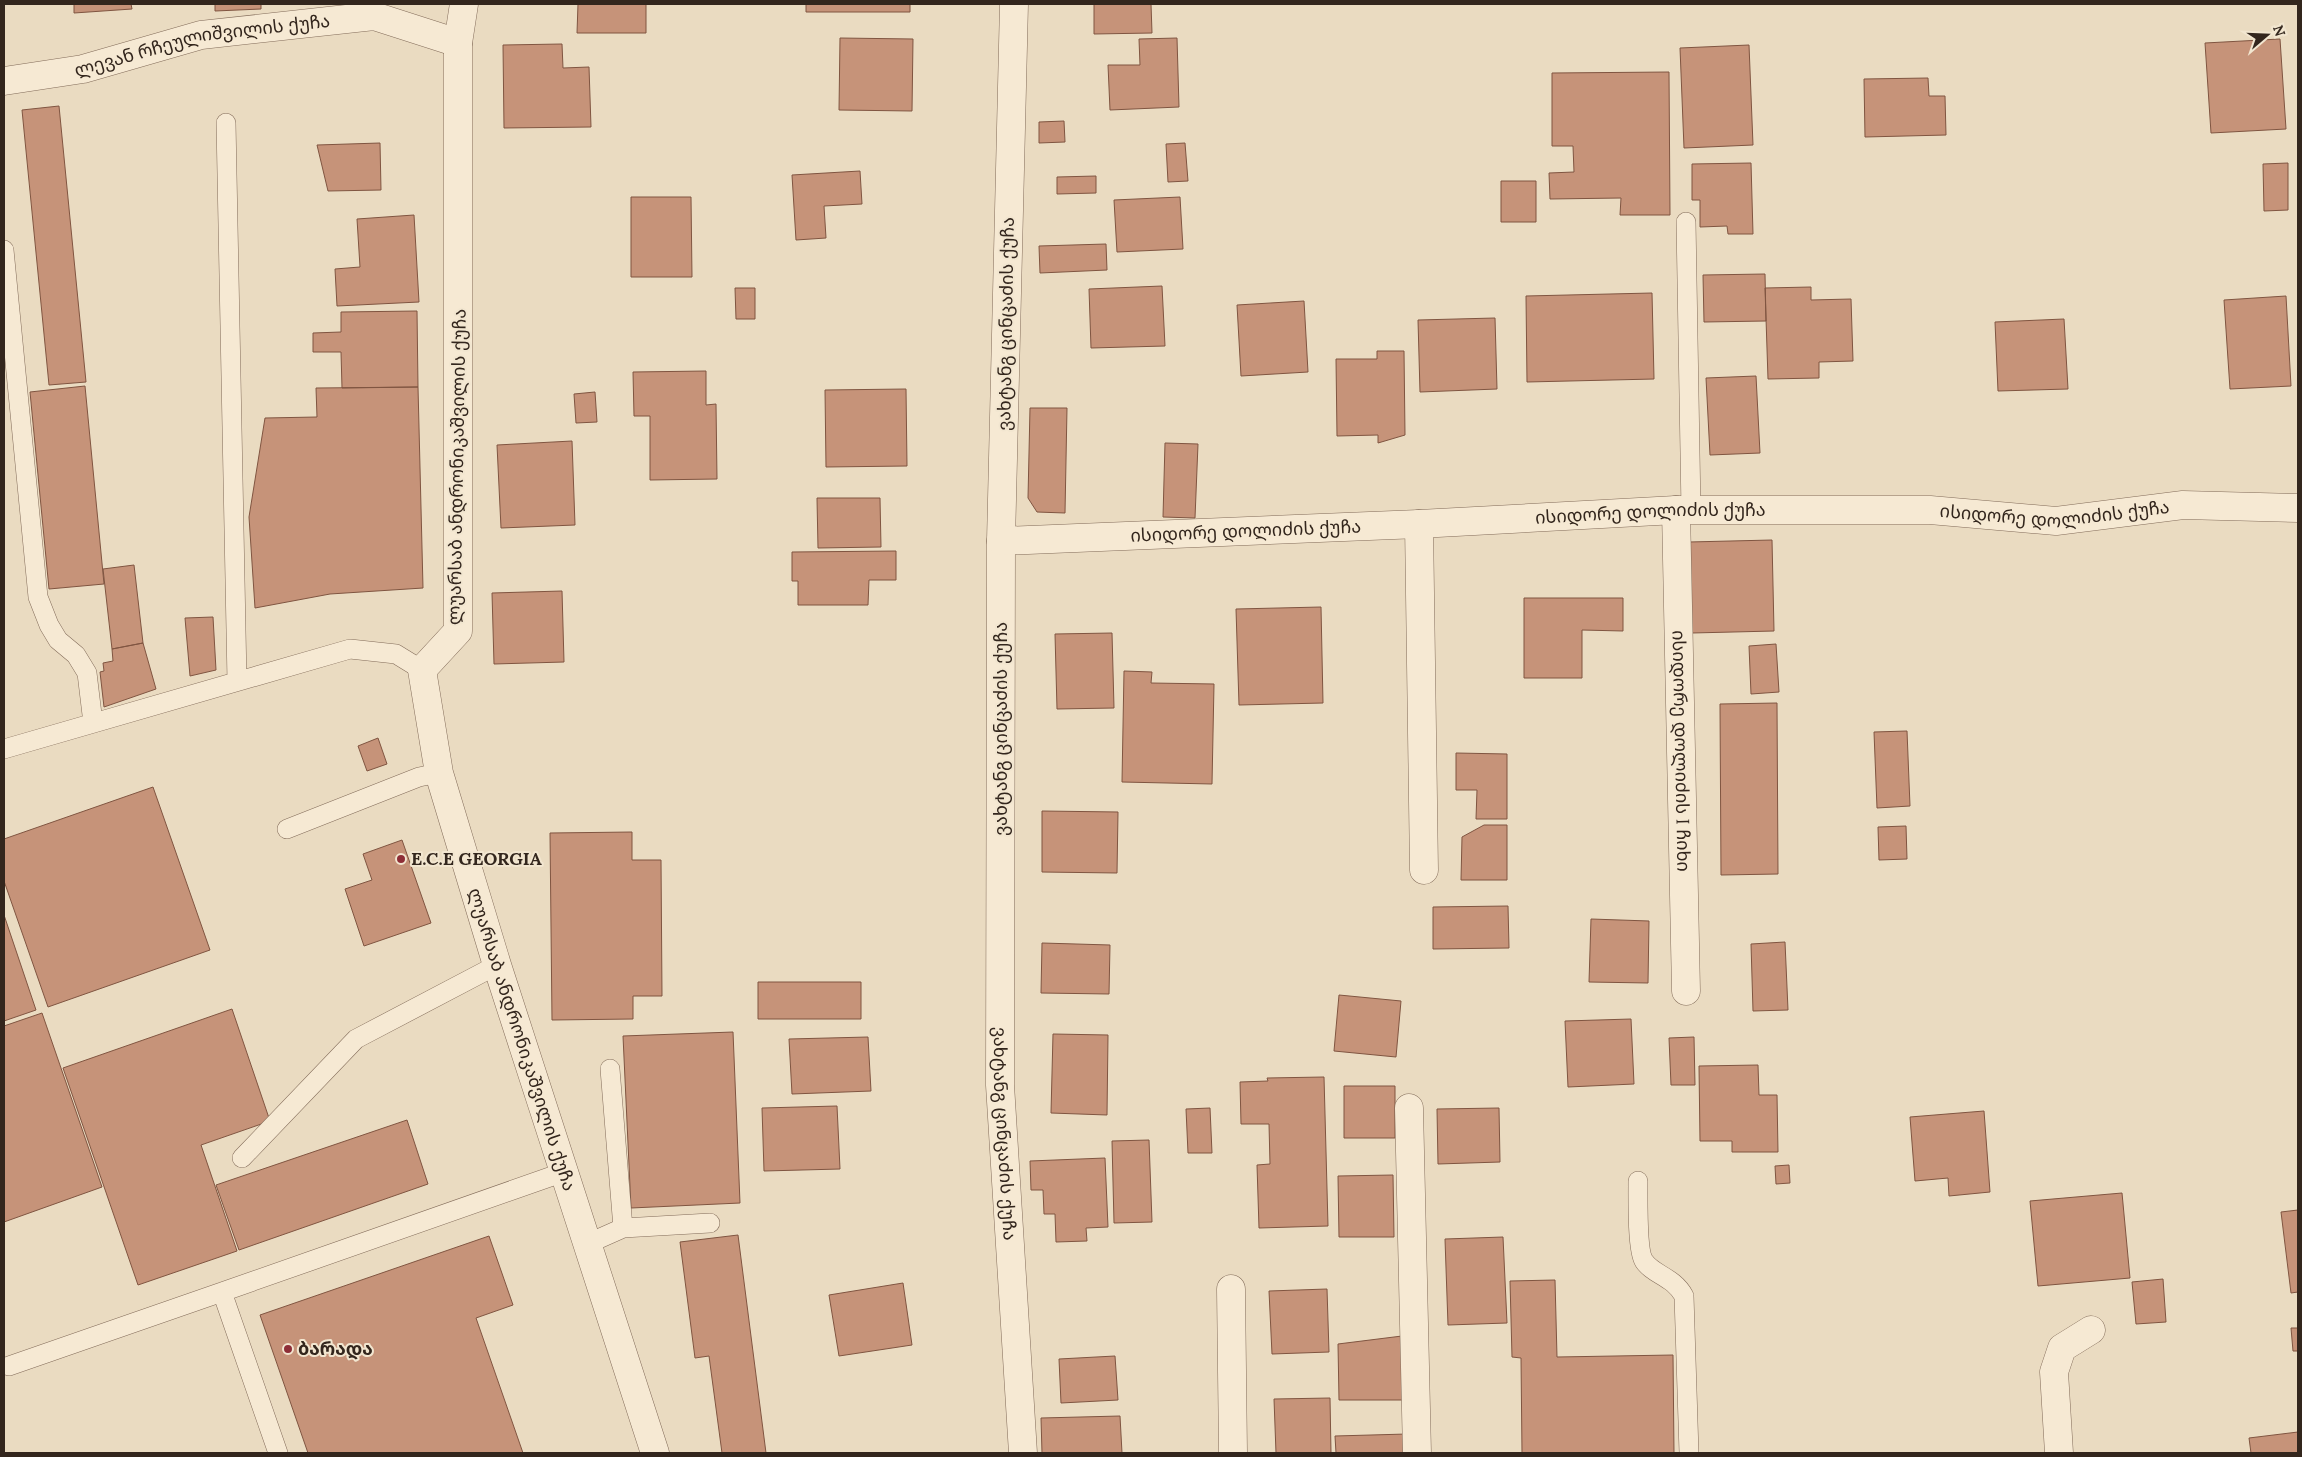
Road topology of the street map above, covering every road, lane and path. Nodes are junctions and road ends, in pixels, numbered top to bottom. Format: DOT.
graph roads {
  1 [pos="464,4"];
  2 [pos="1014,4"];
  3 [pos="458,43"];
  4 [pos="4,81"];
  5 [pos="226,123"];
  6 [pos="1686,222"];
  7 [pos="4,250"];
  8 [pos="2298,508"];
  9 [pos="1684,510"];
  10 [pos="1419,524"];
  11 [pos="1001,541"];
  12 [pos="422,670"];
  13 [pos="237,682"];
  14 [pos="94,723"];
  15 [pos="4,749"];
  16 [pos="439,773"];
  17 [pos="286,829"];
  18 [pos="1424,870"];
  19 [pos="497,965"];
  20 [pos="1686,991"];
  21 [pos="610,1069"];
  22 [pos="1409,1108"];
  23 [pos="242,1158"];
  24 [pos="564,1172"];
  25 [pos="1638,1181"];
  26 [pos="710,1223"];
  27 [pos="622,1228"];
  28 [pos="587,1244"];
  29 [pos="1231,1289"];
  30 [pos="222,1292"];
  31 [pos="2090,1330"];
  32 [pos="9,1366"];
  33 [pos="278,1453"];
  34 [pos="655,1453"];
  35 [pos="1023,1453"];
  36 [pos="1233,1453"];
  37 [pos="1417,1453"];
  38 [pos="1689,1453"];
  39 [pos="2059,1453"];
  1 -- 3 [label="street, ლუარსაბ ანდრონიკაშვილის ქუჩა"];
  2 -- 11 [label="street, ვახტანგ ცინცაძის ქუჩა"];
  3 -- 4 [label="street, ლევან რჩეულიშვილის ქუჩა"];
  3 -- 12 [label="street, ლუარსაბ ანდრონიკაშვილის ქუჩა"];
  5 -- 13 [label="lane"];
  6 -- 9 [label="lane"];
  7 -- 14 [label="lane"];
  8 -- 9 [label="street, ისიდორე დოლიძის ქუჩა"];
  9 -- 10 [label="street, ისიდორე დოლიძის ქუჩა"];
  9 -- 20 [label="street, ისიდორე დოლიძის I ჩიხი"];
  10 -- 11 [label="street, ისიდორე დოლიძის ქუჩა"];
  10 -- 18 [label="street"];
  11 -- 35 [label="street, ვახტანგ ცინცაძის ქუჩა"];
  12 -- 13 [label="lane"];
  12 -- 16 [label="street, ლუარსაბ ანდრონიკაშვილის ქუჩა"];
  13 -- 14 [label="lane"];
  14 -- 15 [label="lane"];
  16 -- 17 [label="lane"];
  16 -- 19 [label="street, ლუარსაბ ანდრონიკაშვილის ქუჩა"];
  19 -- 23 [label="lane"];
  19 -- 24 [label="street, ლუარსაბ ანდრონიკაშვილის ქუჩა"];
  21 -- 27 [label="lane"];
  22 -- 37 [label="street"];
  24 -- 28 [label="street, ლუარსაბ ანდრონიკაშვილის ქუჩა"];
  24 -- 30 [label="lane"];
  25 -- 38 [label="lane"];
  26 -- 27 [label="lane"];
  27 -- 28 [label="lane"];
  28 -- 34 [label="street, ლუარსაბ ანდრონიკაშვილის ქუჩა"];
  29 -- 36 [label="street"];
  30 -- 32 [label="lane"];
  30 -- 33 [label="lane"];
  31 -- 39 [label="street"];
}
